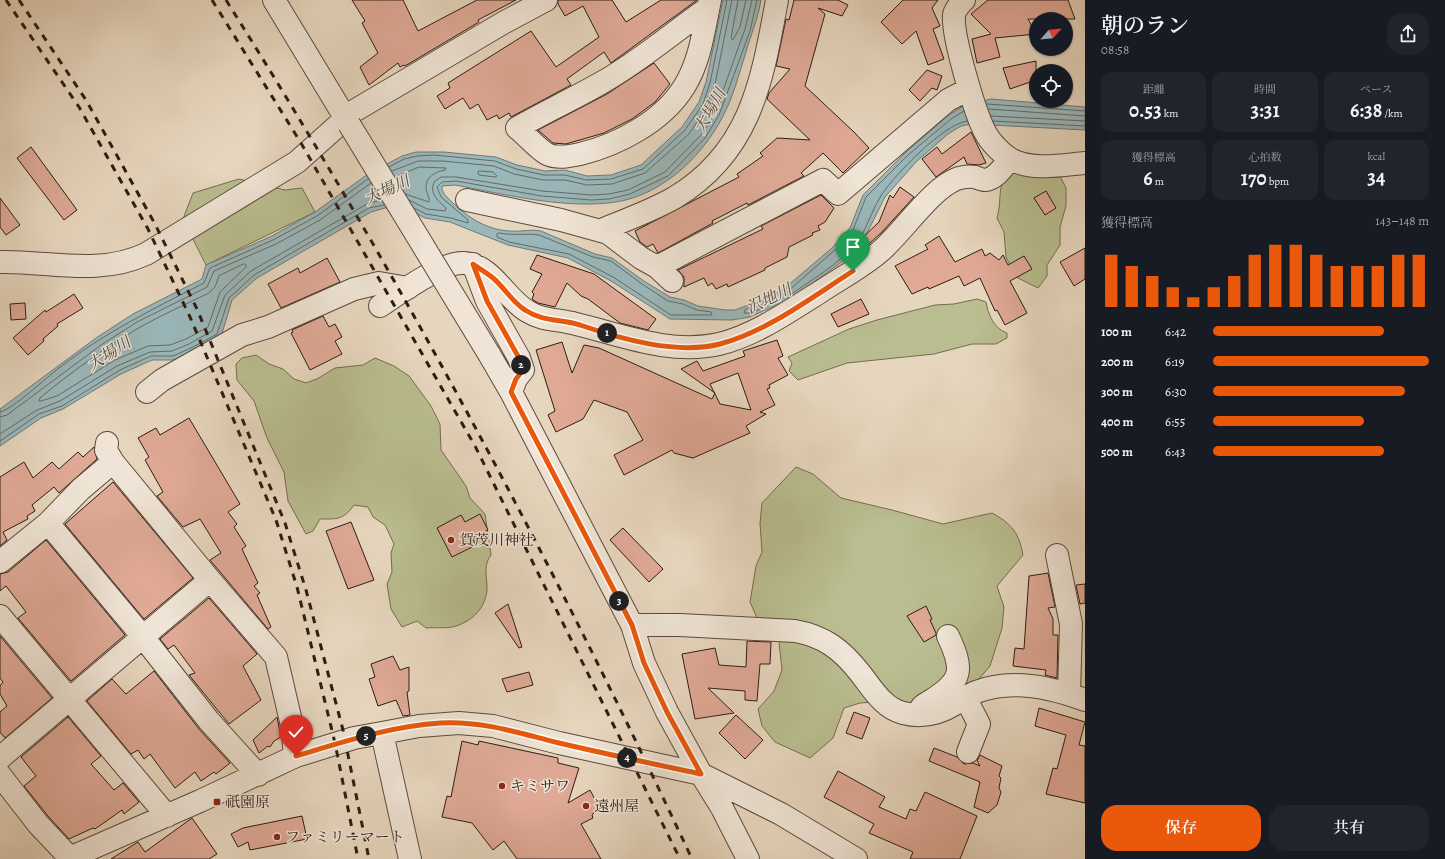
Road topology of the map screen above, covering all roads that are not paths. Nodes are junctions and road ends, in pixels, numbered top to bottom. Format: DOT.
graph roads {
  1 [pos="274,0"];
  2 [pos="546,0"];
  3 [pos="777,0"];
  4 [pos="964,0"];
  5 [pos="709,4"];
  6 [pos="971,93"];
  7 [pos="347,121"];
  8 [pos="1010,159"];
  9 [pos="1085,163"];
  10 [pos="467,200"];
  11 [pos="601,230"];
  12 [pos="0,262"];
  13 [pos="473,264"];
  14 [pos="408,288"];
  15 [pos="380,306"];
  16 [pos="147,392"];
  17 [pos="511,392"];
  18 [pos="48,523"];
  19 [pos="1057,555"];
  20 [pos="0,562"];
  21 [pos="210,580"];
  22 [pos="0,616"];
  23 [pos="632,625"];
  24 [pos="948,636"];
  25 [pos="143,637"];
  26 [pos="966,697"];
  27 [pos="1077,697"];
  28 [pos="69,699"];
  29 [pos="918,715"];
  30 [pos="382,733"];
  31 [pos="968,752"];
  32 [pos="296,756"];
  33 [pos="0,758"];
  34 [pos="701,774"];
  35 [pos="0,775"];
  36 [pos="258,775"];
  37 [pos="166,816"];
  38 [pos="69,858"];
  39 [pos="410,859"];
  40 [pos="748,859"];
  41 [pos="856,859"];
  1 -- 7 [label="street"];
  2 -- 7 [label="street"];
  3 -- 11 [label="street"];
  4 -- 6 [label="street"];
  5 -- 5 [label="street"];
  6 -- 8 [label="street"];
  6 -- 11 [label="street"];
  7 -- 12 [label="street"];
  7 -- 17 [label="street, bridge"];
  8 -- 9 [label="street"];
  8 -- 13 [label="street"];
  10 -- 11 [label="street"];
  13 -- 14 [label="street"];
  13 -- 17 [label="street"];
  14 -- 15 [label="street"];
  14 -- 16 [label="street"];
  17 -- 23 [label="street"];
  18 -- 20 [label="street"];
  18 -- 21 [label="street"];
  18 -- 25 [label="street"];
  19 -- 27 [label="street"];
  21 -- 25 [label="street"];
  21 -- 32 [label="street"];
  22 -- 28 [label="street"];
  23 -- 29 [label="street"];
  23 -- 34 [label="street"];
  24 -- 29 [label="street"];
  25 -- 28 [label="street"];
  25 -- 36 [label="street"];
  26 -- 27 [label="street"];
  26 -- 29 [label="street"];
  26 -- 31 [label="street"];
  28 -- 33 [label="street"];
  28 -- 37 [label="street"];
  30 -- 32 [label="street"];
  30 -- 34 [label="street"];
  30 -- 39 [label="street"];
  32 -- 36 [label="street"];
  34 -- 40 [label="street"];
  34 -- 41 [label="street"];
  35 -- 38 [label="street"];
  36 -- 37 [label="street"];
  37 -- 38 [label="street"];
}
